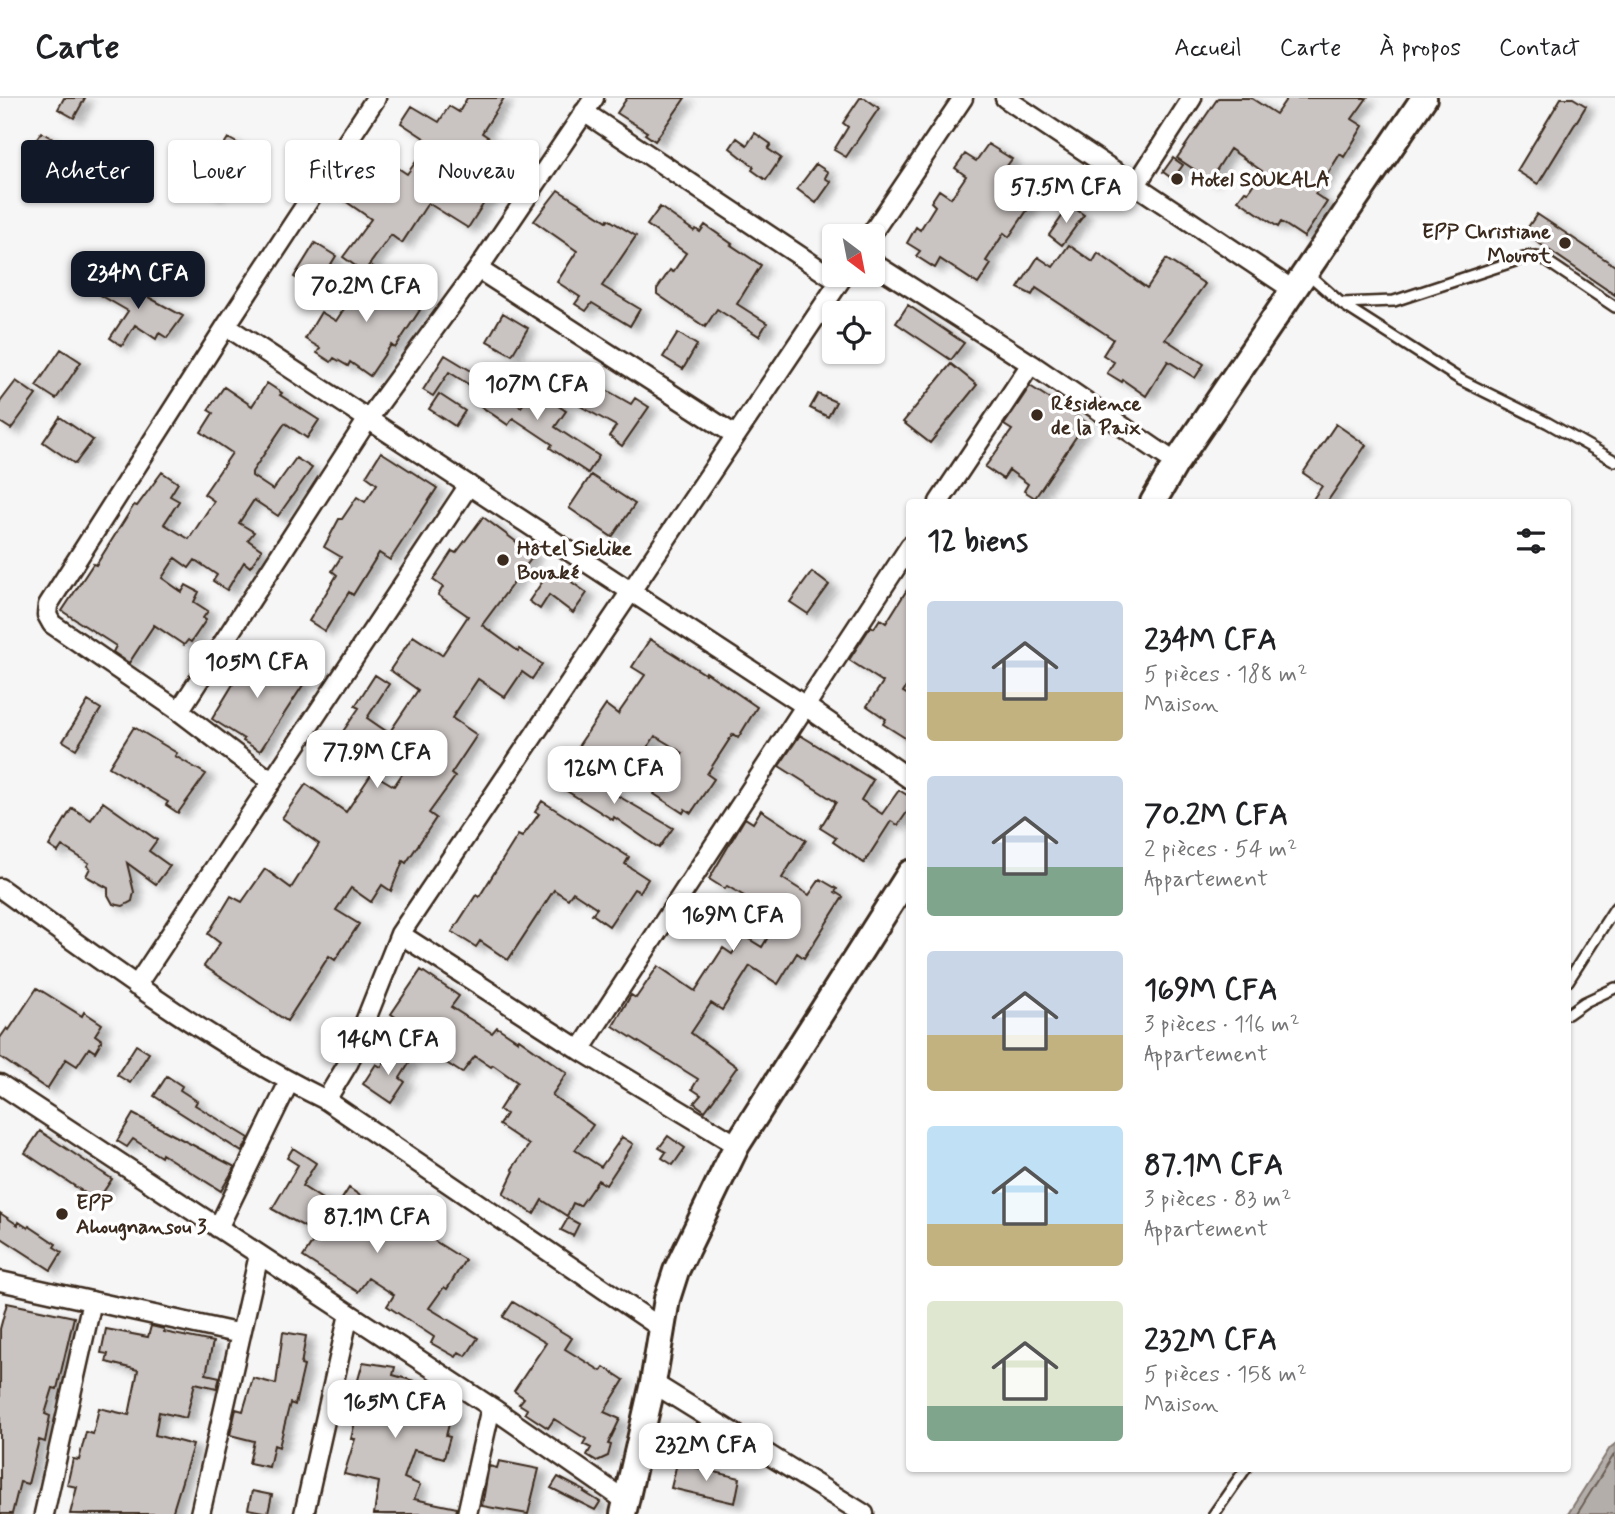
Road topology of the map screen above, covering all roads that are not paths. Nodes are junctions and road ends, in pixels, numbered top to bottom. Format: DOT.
graph roads {
  1 [pos="376,98"];
  2 [pos="963,98"];
  3 [pos="1005,98"];
  4 [pos="1192,98"];
  5 [pos="1424,98"];
  6 [pos="589,105"];
  7 [pos="1136,185"];
  8 [pos="878,224"];
  9 [pos="822,264"];
  10 [pos="478,269"];
  11 [pos="886,271"];
  12 [pos="1299,281"];
  13 [pos="836,287"];
  14 [pos="1340,303"];
  15 [pos="1615,307"];
  16 [pos="226,326"];
  17 [pos="1031,364"];
  18 [pos="368,419"];
  19 [pos="734,435"];
  20 [pos="1615,461"];
  21 [pos="1176,463"];
  22 [pos="469,485"];
  23 [pos="941,499"];
  24 [pos="1155,499"];
  25 [pos="906,552"];
  26 [pos="629,592"];
  27 [pos="804,705"];
  28 [pos="179,711"];
  29 [pos="906,776"];
  30 [pos="272,782"];
  31 [pos="906,879"];
  32 [pos="0,888"];
  33 [pos="1615,908"];
  34 [pos="400,934"];
  35 [pos="1571,976"];
  36 [pos="136,986"];
  37 [pos="1615,988"];
  38 [pos="1571,1012"];
  39 [pos="580,1050"];
  40 [pos="289,1082"];
  41 [pos="0,1084"];
  42 [pos="326,1100"];
  43 [pos="737,1145"];
  44 [pos="218,1228"];
  45 [pos="259,1255"];
  46 [pos="0,1281"];
  47 [pos="92,1301"];
  48 [pos="349,1314"];
  49 [pos="661,1328"];
  50 [pos="241,1334"];
  51 [pos="653,1382"];
  52 [pos="491,1407"];
  53 [pos="1243,1472"];
  54 [pos="624,1507"];
  55 [pos="44,1514"];
  56 [pos="200,1514"];
  57 [pos="304,1514"];
  58 [pos="467,1514"];
  59 [pos="864,1514"];
  60 [pos="1214,1514"];
  1 -- 16 [label="street"];
  2 -- 8 [label="street"];
  3 -- 7 [label="street"];
  4 -- 7 [label="street"];
  5 -- 12 [label="street"];
  6 -- 9 [label="street"];
  6 -- 10 [label="street"];
  7 -- 12 [label="street"];
  10 -- 18 [label="street"];
  10 -- 19 [label="street"];
  11 -- 17 [label="street"];
  12 -- 14 [label="lane"];
  12 -- 21 [label="street"];
  13 -- 19 [label="street"];
  14 -- 15 [label="lane"];
  14 -- 20 [label="lane"];
  16 -- 18 [label="street"];
  16 -- 28 [label="street"];
  17 -- 21 [label="street"];
  17 -- 23 [label="street"];
  18 -- 22 [label="street"];
  18 -- 28 [label="street"];
  19 -- 26 [label="street"];
  21 -- 24 [label="street"];
  22 -- 26 [label="street"];
  22 -- 30 [label="street"];
  25 -- 27 [label="street"];
  26 -- 27 [label="street"];
  26 -- 34 [label="street"];
  27 -- 29 [label="street"];
  27 -- 39 [label="street"];
  28 -- 30 [label="street"];
  30 -- 36 [label="street"];
  31 -- 43 [label="street"];
  32 -- 36 [label="street"];
  33 -- 35 [label="lane"];
  34 -- 39 [label="street"];
  34 -- 42 [label="street"];
  36 -- 40 [label="street"];
  37 -- 38 [label="lane"];
  39 -- 43 [label="street"];
  40 -- 42 [label="street"];
  40 -- 44 [label="street"];
  41 -- 44 [label="street"];
  42 -- 49 [label="street"];
  43 -- 49 [label="street"];
  44 -- 45 [label="street"];
  45 -- 48 [label="street"];
  45 -- 50 [label="street"];
  46 -- 47 [label="street"];
  47 -- 50 [label="street"];
  47 -- 55 [label="street"];
  48 -- 52 [label="street"];
  48 -- 57 [label="street"];
  49 -- 51 [label="street"];
  50 -- 56 [label="street"];
  51 -- 54 [label="street"];
  51 -- 59 [label="street"];
  52 -- 54 [label="street"];
  52 -- 58 [label="street"];
  53 -- 60 [label="lane"];
}
